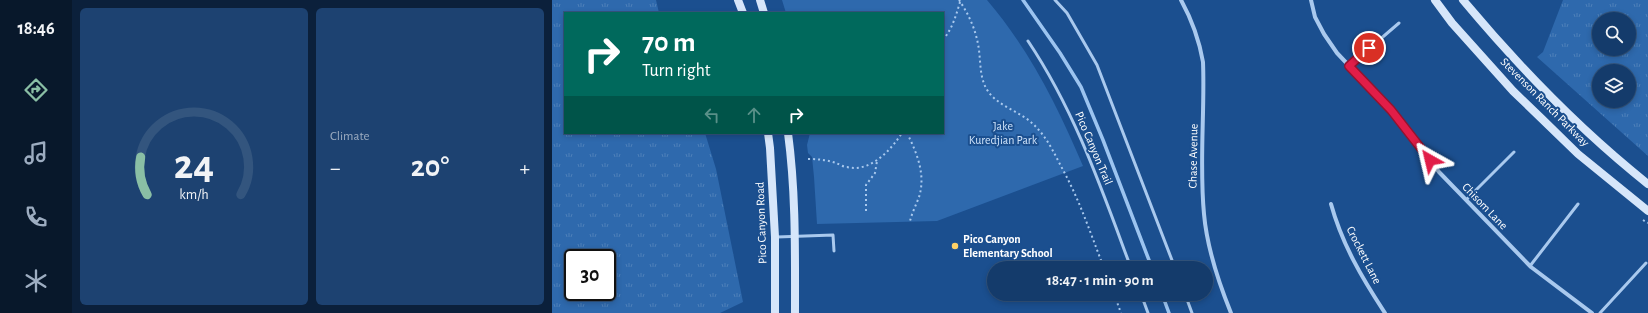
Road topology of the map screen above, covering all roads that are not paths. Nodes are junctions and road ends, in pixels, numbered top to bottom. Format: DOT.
graph roads {
  1 [pos="738,0"];
  2 [pos="760,0"];
  3 [pos="1055,0"];
  4 [pos="1181,0"];
  5 [pos="1311,0"];
  6 [pos="1435,0"];
  7 [pos="1463,0"];
  8 [pos="743,12"];
  9 [pos="764,12"];
  10 [pos="1399,23"];
  11 [pos="1028,41"];
  12 [pos="1349,66"];
  13 [pos="768,134"];
  14 [pos="788,134"];
  15 [pos="1514,152"];
  16 [pos="1648,184"];
  17 [pos="1466,200"];
  18 [pos="1330,204"];
  19 [pos="1578,204"];
  20 [pos="1648,211"];
  21 [pos="795,236"];
  22 [pos="775,237"];
  23 [pos="834,251"];
  24 [pos="1128,261"];
  25 [pos="1172,261"];
  26 [pos="1646,263"];
  27 [pos="1530,266"];
  28 [pos="1144,301"];
  29 [pos="1188,301"];
  30 [pos="775,313"];
  31 [pos="795,313"];
  32 [pos="1148,313"];
  33 [pos="1192,313"];
  34 [pos="1231,313"];
  35 [pos="1385,313"];
  36 [pos="1592,313"];
  37 [pos="1600,313"];
  1 -- 8 [label="main road"];
  2 -- 9 [label="main road"];
  3 -- 25 [label="lane"];
  4 -- 34 [label="street, Chase Avenue"];
  5 -- 12 [label="street, Chisom Lane"];
  6 -- 20 [label="main road, Stevenson Ranch Parkway"];
  7 -- 16 [label="main road, Stevenson Ranch Parkway"];
  10 -- 12 [label="lane"];
  11 -- 24 [label="lane, Pico Canyon Trail"];
  12 -- 17 [label="street, Chisom Lane"];
  13 -- 22 [label="main road, Pico Canyon Road"];
  14 -- 21 [label="main road"];
  15 -- 17 [label="lane"];
  17 -- 27 [label="street, Chisom Lane"];
  18 -- 35 [label="street, Crockett Lane"];
  19 -- 27 [label="lane"];
  21 -- 22 [label="lane"];
  21 -- 23 [label="lane"];
  21 -- 31 [label="main road"];
  22 -- 30 [label="main road, Pico Canyon Road"];
  26 -- 37 [label="lane"];
  27 -- 36 [label="street, Chisom Lane"];
  28 -- 32 [label="lane"];
  29 -- 33 [label="lane"];
}
